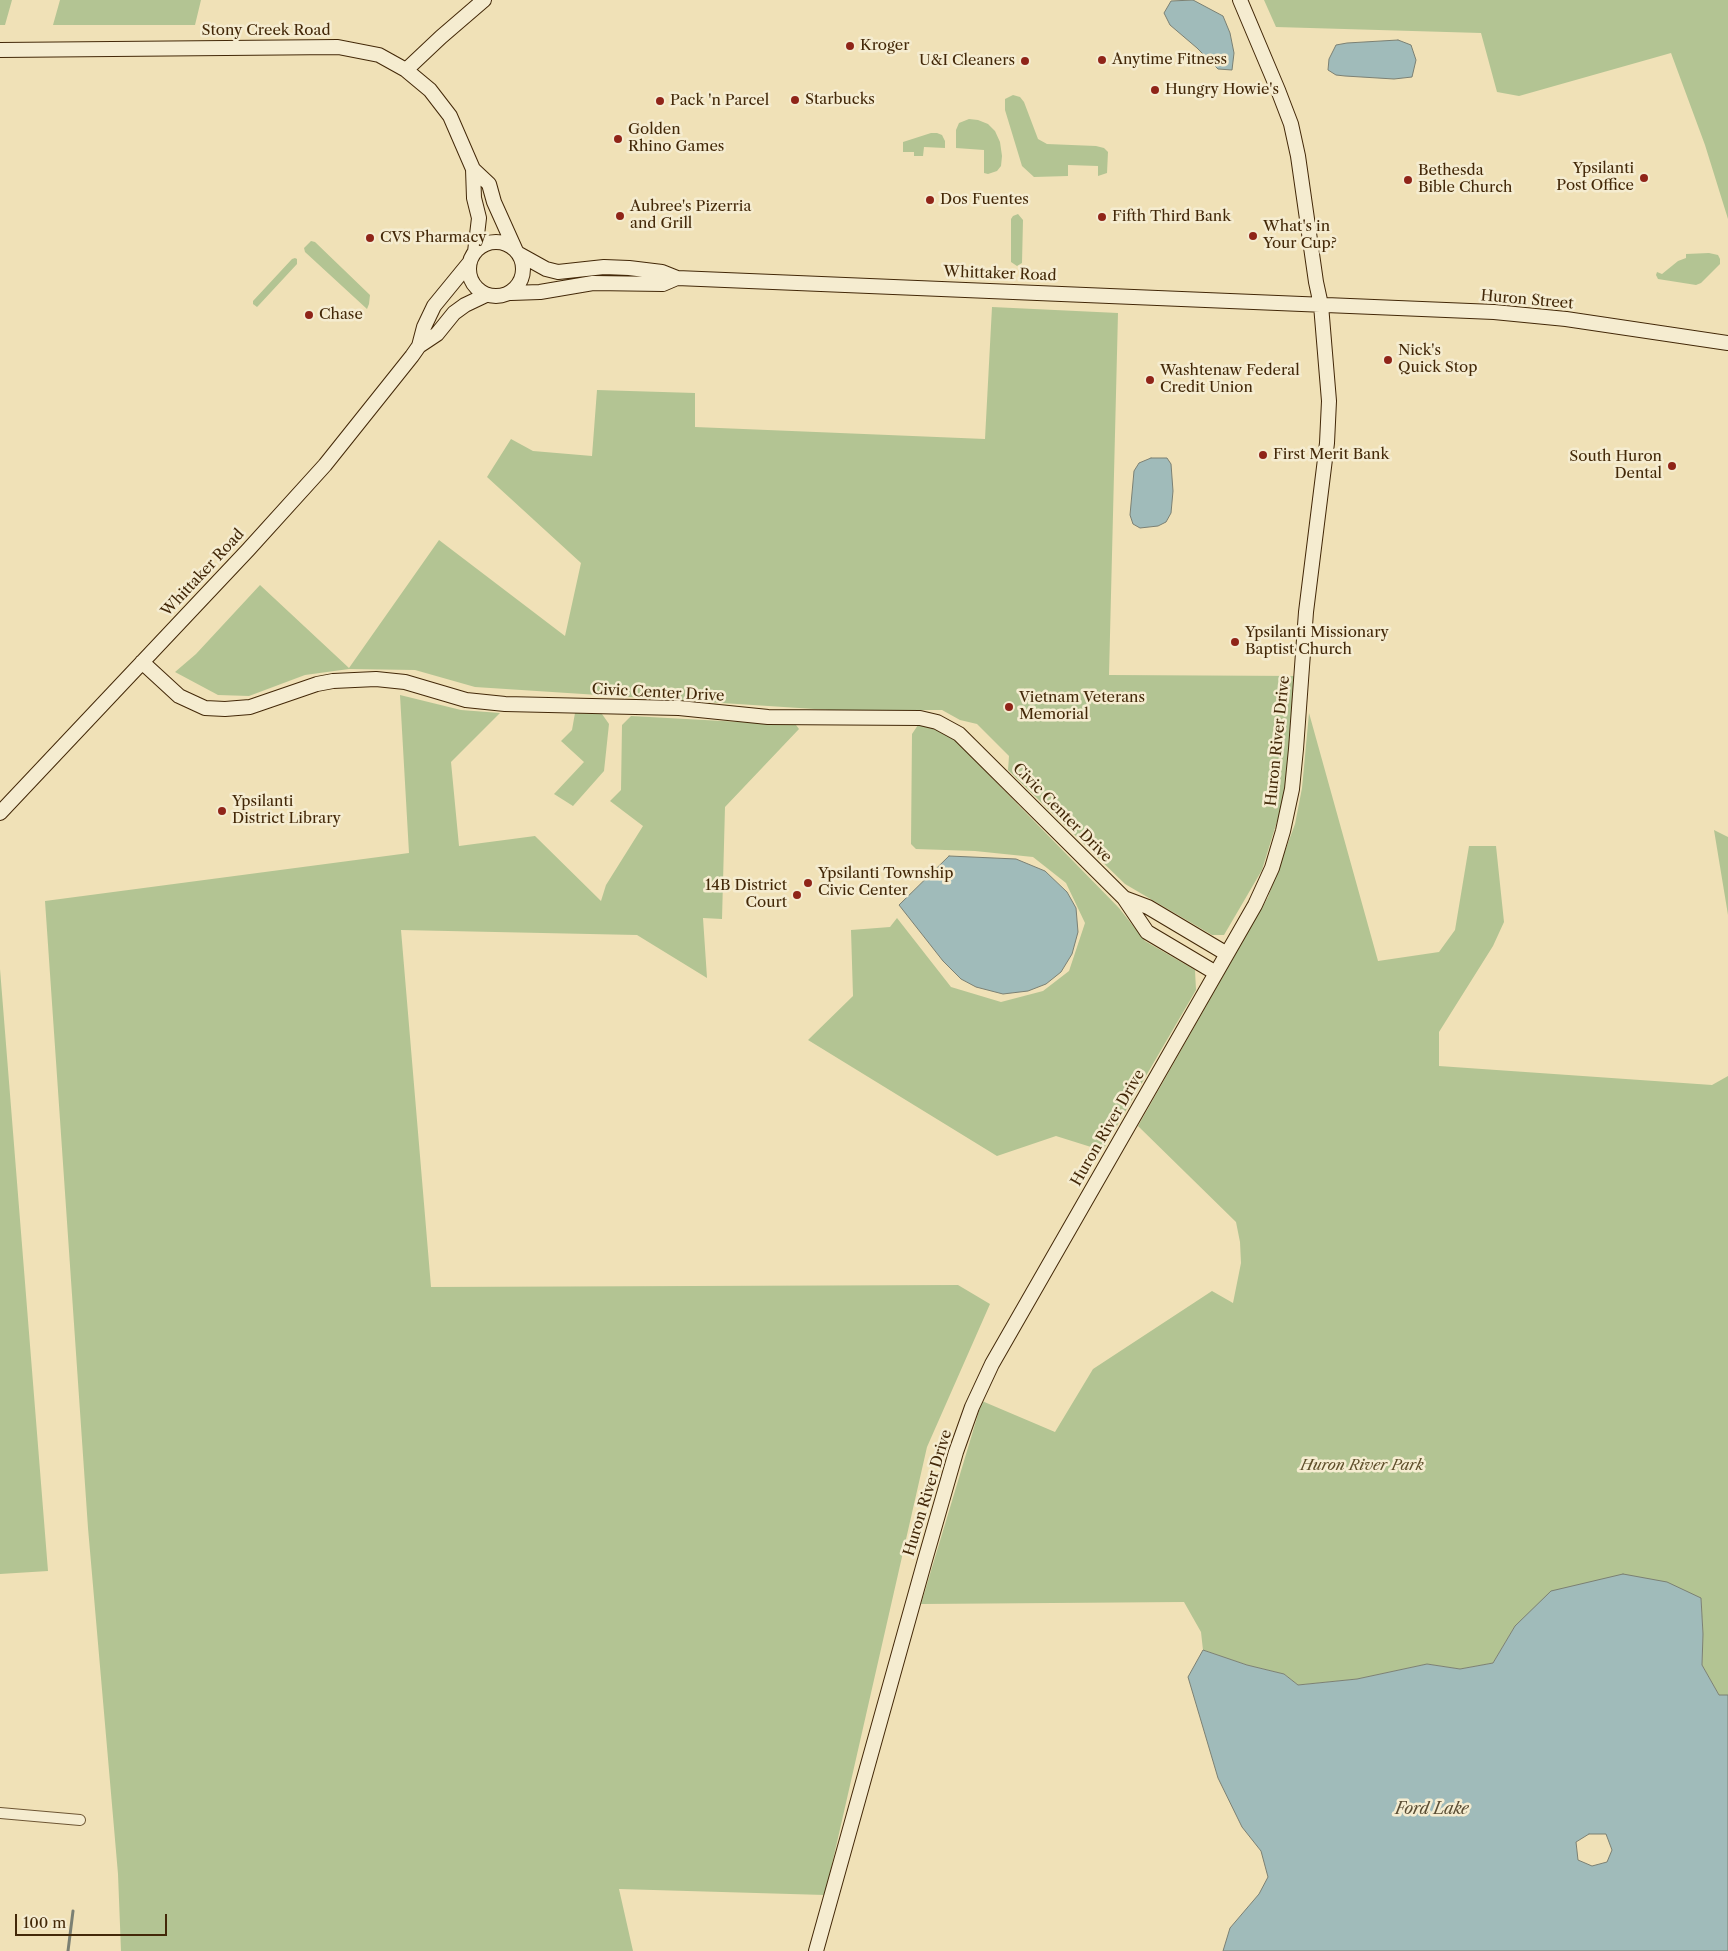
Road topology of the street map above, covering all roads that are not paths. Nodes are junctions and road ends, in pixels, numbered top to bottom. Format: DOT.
graph roads {
  1 [pos="484,0"];
  2 [pos="1240,0"];
  3 [pos="0,50"];
  4 [pos="406,70"];
  5 [pos="473,168"];
  6 [pos="518,252"];
  7 [pos="473,257"];
  8 [pos="676,278"];
  9 [pos="511,293"];
  10 [pos="486,295"];
  11 [pos="1321,305"];
  12 [pos="1728,343"];
  13 [pos="419,346"];
  14 [pos="142,662"];
  15 [pos="0,813"];
  16 [pos="1124,898"];
  17 [pos="1227,954"];
  18 [pos="1216,973"];
  19 [pos="0,1813"];
  20 [pos="80,1820"];
  21 [pos="816,1951"];
  1 -- 4 [label="main road"];
  2 -- 11 [label="main road, Huron River Drive"];
  3 -- 4 [label="main road, Stony Creek Road"];
  4 -- 5 [label="main road, Stony Creek Road"];
  5 -- 6 [label="main road, Stony Creek Road"];
  5 -- 7 [label="main road, Stony Creek Road"];
  6 -- 7 [label="main road"];
  6 -- 8 [label="main road, Whittaker Road"];
  6 -- 9 [label="main road"];
  7 -- 10 [label="main road"];
  7 -- 13 [label="main road, Whittaker Road"];
  8 -- 9 [label="main road, Whittaker Road"];
  8 -- 11 [label="main road, Whittaker Road"];
  9 -- 10 [label="main road"];
  10 -- 13 [label="main road, Whittaker Road"];
  11 -- 12 [label="main road, Huron Street"];
  11 -- 17 [label="main road, Huron River Drive"];
  13 -- 14 [label="main road, Whittaker Road"];
  14 -- 15 [label="main road, Whittaker Road"];
  14 -- 16 [label="main road, Civic Center Drive"];
  16 -- 17 [label="main road, Civic Center Drive"];
  16 -- 18 [label="main road, Civic Center Drive"];
  17 -- 18 [label="main road, Huron River Drive"];
  18 -- 21 [label="main road, Huron River Drive"];
  19 -- 20 [label="street"];
}
